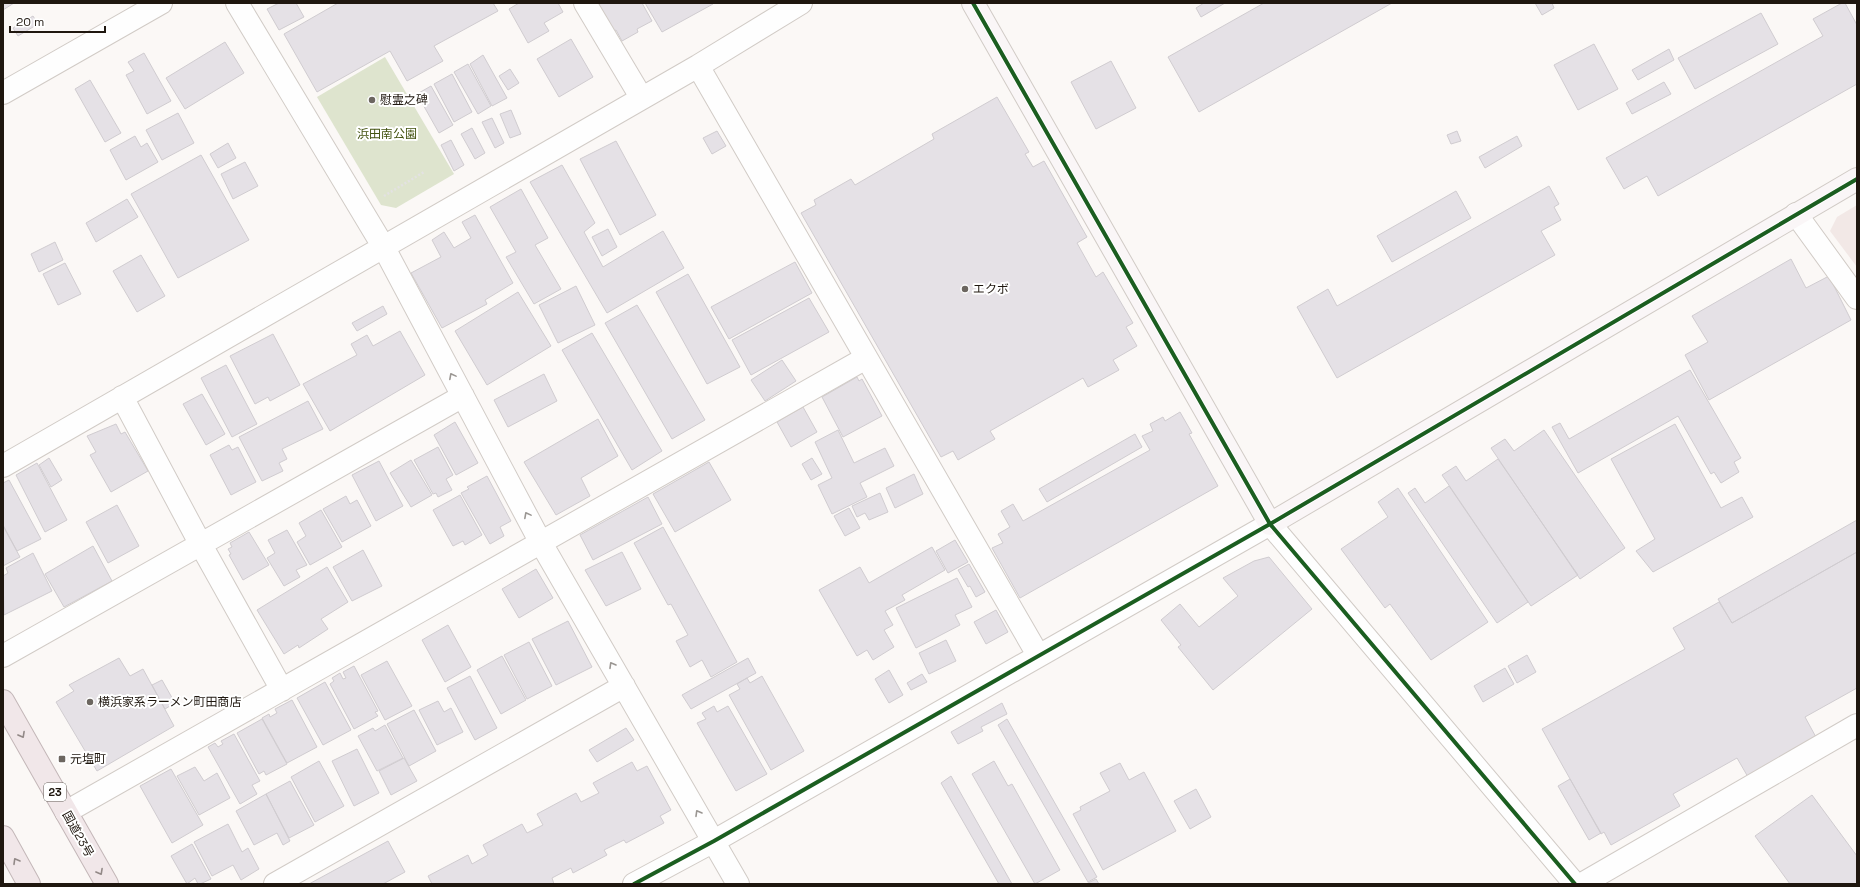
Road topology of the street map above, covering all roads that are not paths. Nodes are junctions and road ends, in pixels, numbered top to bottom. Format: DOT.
graph roads {
  1 [pos="161,3"];
  2 [pos="237,3"];
  3 [pos="585,3"];
  4 [pos="801,3"];
  5 [pos="973,3"];
  6 [pos="771,10"];
  7 [pos="698,66"];
  8 [pos="3,93"];
  9 [pos="642,97"];
  10 [pos="1857,179"];
  11 [pos="1796,214"];
  12 [pos="383,246"];
  13 [pos="1857,298"];
  14 [pos="866,358"];
  15 [pos="463,396"];
  16 [pos="122,397"];
  17 [pos="3,466"];
  18 [pos="1270,524"];
  19 [pos="541,543"];
  20 [pos="201,545"];
  21 [pos="1038,655"];
  22 [pos="3,656"];
  23 [pos="624,686"];
  24 [pos="282,690"];
  25 [pos="3,701"];
  26 [pos="1857,725"];
  27 [pos="66,812"];
  28 [pos="4,840"];
  29 [pos="714,841"];
  30 [pos="29,884"];
  31 [pos="106,884"];
  32 [pos="275,884"];
  33 [pos="634,884"];
  34 [pos="738,884"];
  35 [pos="1575,884"];
  36 [pos="1582,884"];
  1 -- 8 [label="street"];
  2 -- 12 [label="street"];
  3 -- 9 [label="street"];
  4 -- 6 [label="street"];
  5 -- 18 [label="street"];
  6 -- 7 [label="street"];
  7 -- 9 [label="street"];
  7 -- 14 [label="street"];
  9 -- 12 [label="street"];
  10 -- 11 [label="street"];
  11 -- 13 [label="street"];
  11 -- 18 [label="street"];
  15 -- 12 [label="street, one-way"];
  12 -- 16 [label="street"];
  14 -- 19 [label="street"];
  14 -- 21 [label="street"];
  19 -- 15 [label="street, one-way"];
  15 -- 20 [label="street"];
  16 -- 17 [label="street"];
  16 -- 20 [label="street"];
  18 -- 21 [label="street"];
  18 -- 35 [label="street"];
  23 -- 19 [label="street, one-way"];
  19 -- 24 [label="street"];
  20 -- 22 [label="street"];
  20 -- 24 [label="street"];
  21 -- 29 [label="street"];
  29 -- 23 [label="street, one-way"];
  23 -- 32 [label="street"];
  24 -- 27 [label="street"];
  25 -- 27 [label="highway, 国道23号 / 23, one-way"];
  26 -- 36 [label="street"];
  27 -- 31 [label="highway, 国道23号 / 23, one-way"];
  30 -- 28 [label="highway, one-way"];
  29 -- 33 [label="street"];
  29 -- 34 [label="street"];
}
